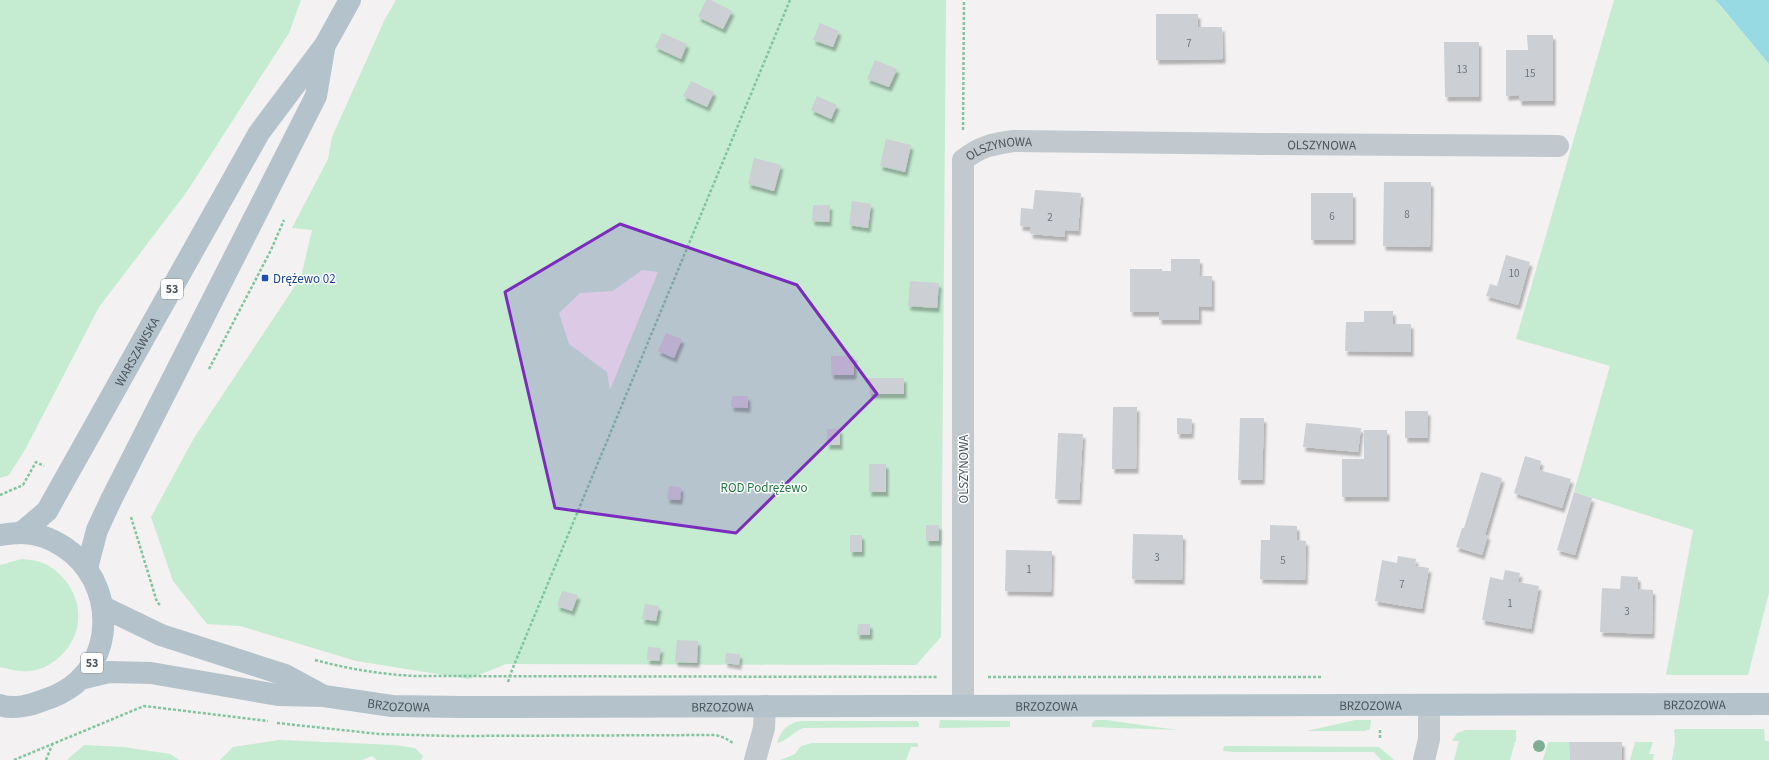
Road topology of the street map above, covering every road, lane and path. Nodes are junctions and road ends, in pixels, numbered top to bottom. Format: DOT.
graph roads {
  1 [pos="350,0"];
  2 [pos="790,0"];
  3 [pos="964,0"];
  4 [pos="325,44"];
  5 [pos="1558,146"];
  6 [pos="963,160"];
  7 [pos="286,215"];
  8 [pos="208,370"];
  9 [pos="134,511"];
  10 [pos="21,533"];
  11 [pos="0,535"];
  12 [pos="87,568"];
  13 [pos="103,607"];
  14 [pos="162,608"];
  15 [pos="308,658"];
  16 [pos="510,676"];
  17 [pos="944,676"];
  18 [pos="80,679"];
  19 [pos="324,696"];
  20 [pos="1769,704"];
  21 [pos="1429,705"];
  22 [pos="765,706"];
  23 [pos="963,706"];
  24 [pos="501,707"];
  25 [pos="2,710"];
  26 [pos="52,744"];
  27 [pos="46,760"];
  28 [pos="756,760"];
  29 [pos="1424,760"];
  1 -- 4 [label="main road, WARSZAWSKA / 53"];
  2 -- 16 [label="path"];
  3 -- 6 [label="path"];
  4 -- 10 [label="main road, WARSZAWSKA / 53"];
  4 -- 12 [label="main road, WARSZAWSKA / 53"];
  5 -- 6 [label="street, OLSZYNOWA"];
  6 -- 23 [label="street, OLSZYNOWA"];
  7 -- 8 [label="path"];
  9 -- 14 [label="path"];
  10 -- 11 [label="main road, 53"];
  10 -- 12 [label="main road, 53"];
  12 -- 13 [label="main road, 53"];
  13 -- 18 [label="main road, 53"];
  13 -- 19 [label="main road, BRZOZOWA"];
  15 -- 16 [label="path"];
  16 -- 17 [label="path"];
  16 -- 24 [label="path"];
  18 -- 19 [label="main road, BRZOZOWA"];
  18 -- 25 [label="main road, 53"];
  19 -- 24 [label="main road, BRZOZOWA"];
  20 -- 21 [label="main road, BRZOZOWA"];
  21 -- 23 [label="main road, BRZOZOWA"];
  21 -- 29 [label="street"];
  22 -- 23 [label="main road, BRZOZOWA"];
  22 -- 24 [label="main road, BRZOZOWA"];
  22 -- 28 [label="street"];
  26 -- 27 [label="path"];
}
